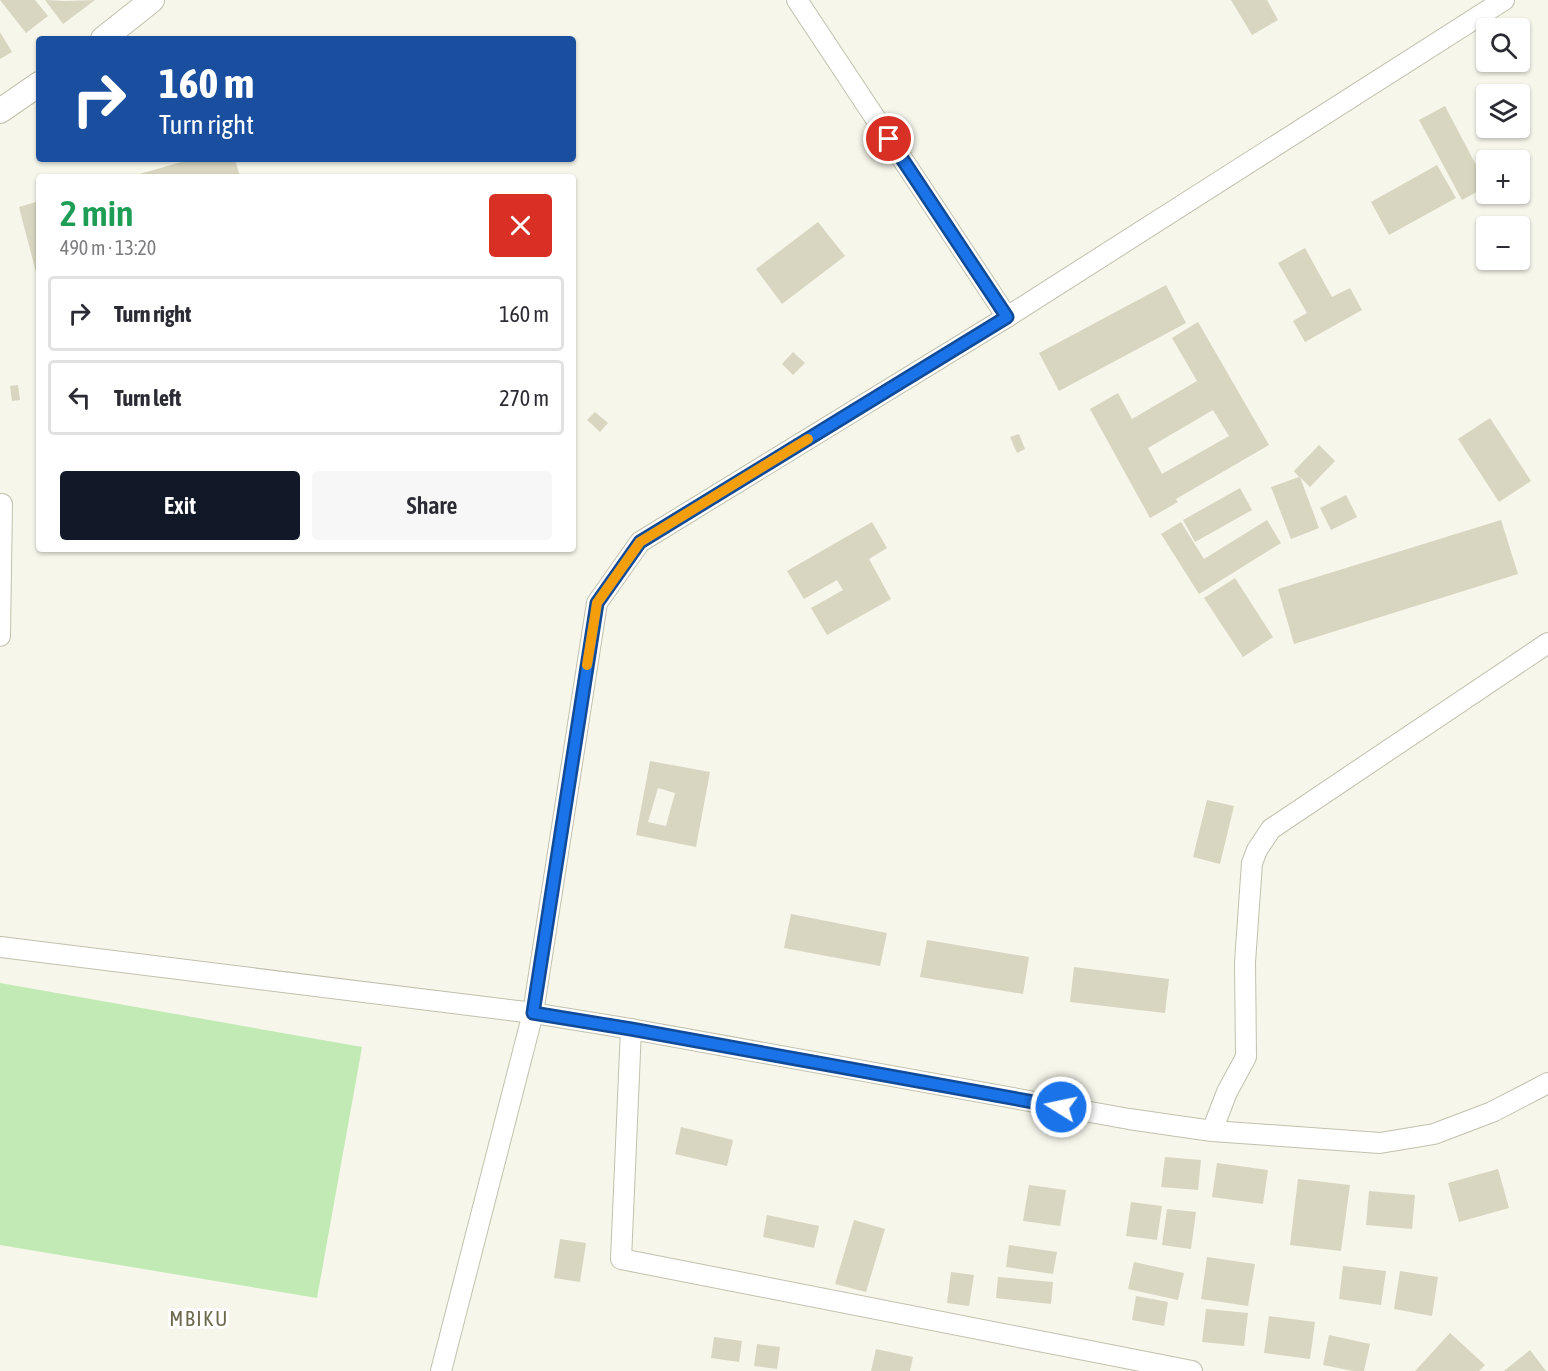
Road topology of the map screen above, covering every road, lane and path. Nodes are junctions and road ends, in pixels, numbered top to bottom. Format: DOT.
graph roads {
  1 [pos="152,0"];
  2 [pos="797,0"];
  3 [pos="1504,0"];
  4 [pos="107,36"];
  5 [pos="36,86"];
  6 [pos="0,111"];
  7 [pos="1007,317"];
  8 [pos="0,504"];
  9 [pos="0,636"];
  10 [pos="1548,643"];
  11 [pos="0,947"];
  12 [pos="533,1013"];
  13 [pos="631,1029"];
  14 [pos="1548,1083"];
  15 [pos="1212,1131"];
  16 [pos="441,1371"];
  17 [pos="1192,1371"];
  1 -- 4 [label="street"];
  2 -- 7 [label="street"];
  3 -- 7 [label="street"];
  5 -- 6 [label="street"];
  7 -- 12 [label="street"];
  8 -- 9 [label="street"];
  10 -- 15 [label="street"];
  11 -- 12 [label="street"];
  12 -- 13 [label="street"];
  12 -- 16 [label="street"];
  13 -- 15 [label="street"];
  13 -- 17 [label="street"];
  14 -- 15 [label="street"];
}
